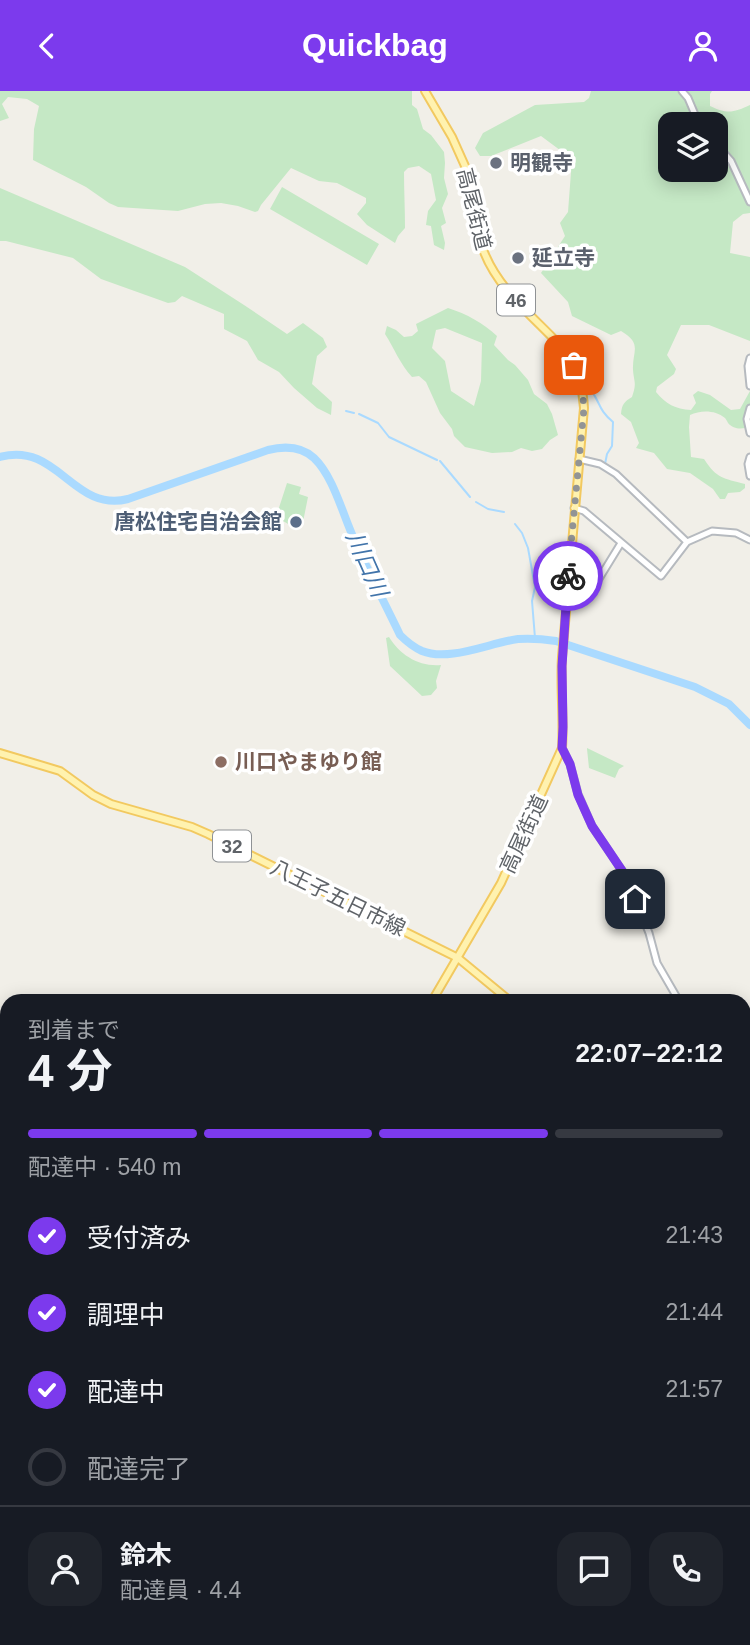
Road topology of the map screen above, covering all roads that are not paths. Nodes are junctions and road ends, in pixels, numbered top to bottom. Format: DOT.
graph roads {
  1 [pos="425,91"];
  2 [pos="682,91"];
  3 [pos="694,112"];
  4 [pos="728,158"];
  5 [pos="750,202"];
  6 [pos="750,358"];
  7 [pos="750,386"];
  8 [pos="750,408"];
  9 [pos="750,433"];
  10 [pos="750,457"];
  11 [pos="579,459"];
  12 [pos="750,476"];
  13 [pos="574,508"];
  14 [pos="750,540"];
  15 [pos="687,542"];
  16 [pos="621,543"];
  17 [pos="569,572"];
  18 [pos="562,748"];
  19 [pos="0,753"];
  20 [pos="458,958"];
  21 [pos="436,994"];
  22 [pos="502,994"];
  23 [pos="675,994"];
  1 -- 11 [label="main road, 高尾街道 / 46"];
  2 -- 3 [label="main road"];
  4 -- 5 [label="main road"];
  6 -- 7 [label="main road"];
  8 -- 9 [label="main road"];
  10 -- 12 [label="main road"];
  11 -- 13 [label="main road, 高尾街道 / 46"];
  11 -- 15 [label="main road"];
  13 -- 16 [label="main road"];
  13 -- 17 [label="main road, 高尾街道 / 46"];
  14 -- 15 [label="main road"];
  15 -- 16 [label="main road"];
  16 -- 17 [label="main road"];
  17 -- 18 [label="main road, 高尾街道 / 46"];
  18 -- 20 [label="main road, 高尾街道 / 46"];
  18 -- 23 [label="main road"];
  19 -- 20 [label="main road, 八王子五日市線 / 32"];
  20 -- 21 [label="main road, 高尾街道 / 46"];
  20 -- 22 [label="main road, 八王子五日市線 / 32"];
}
